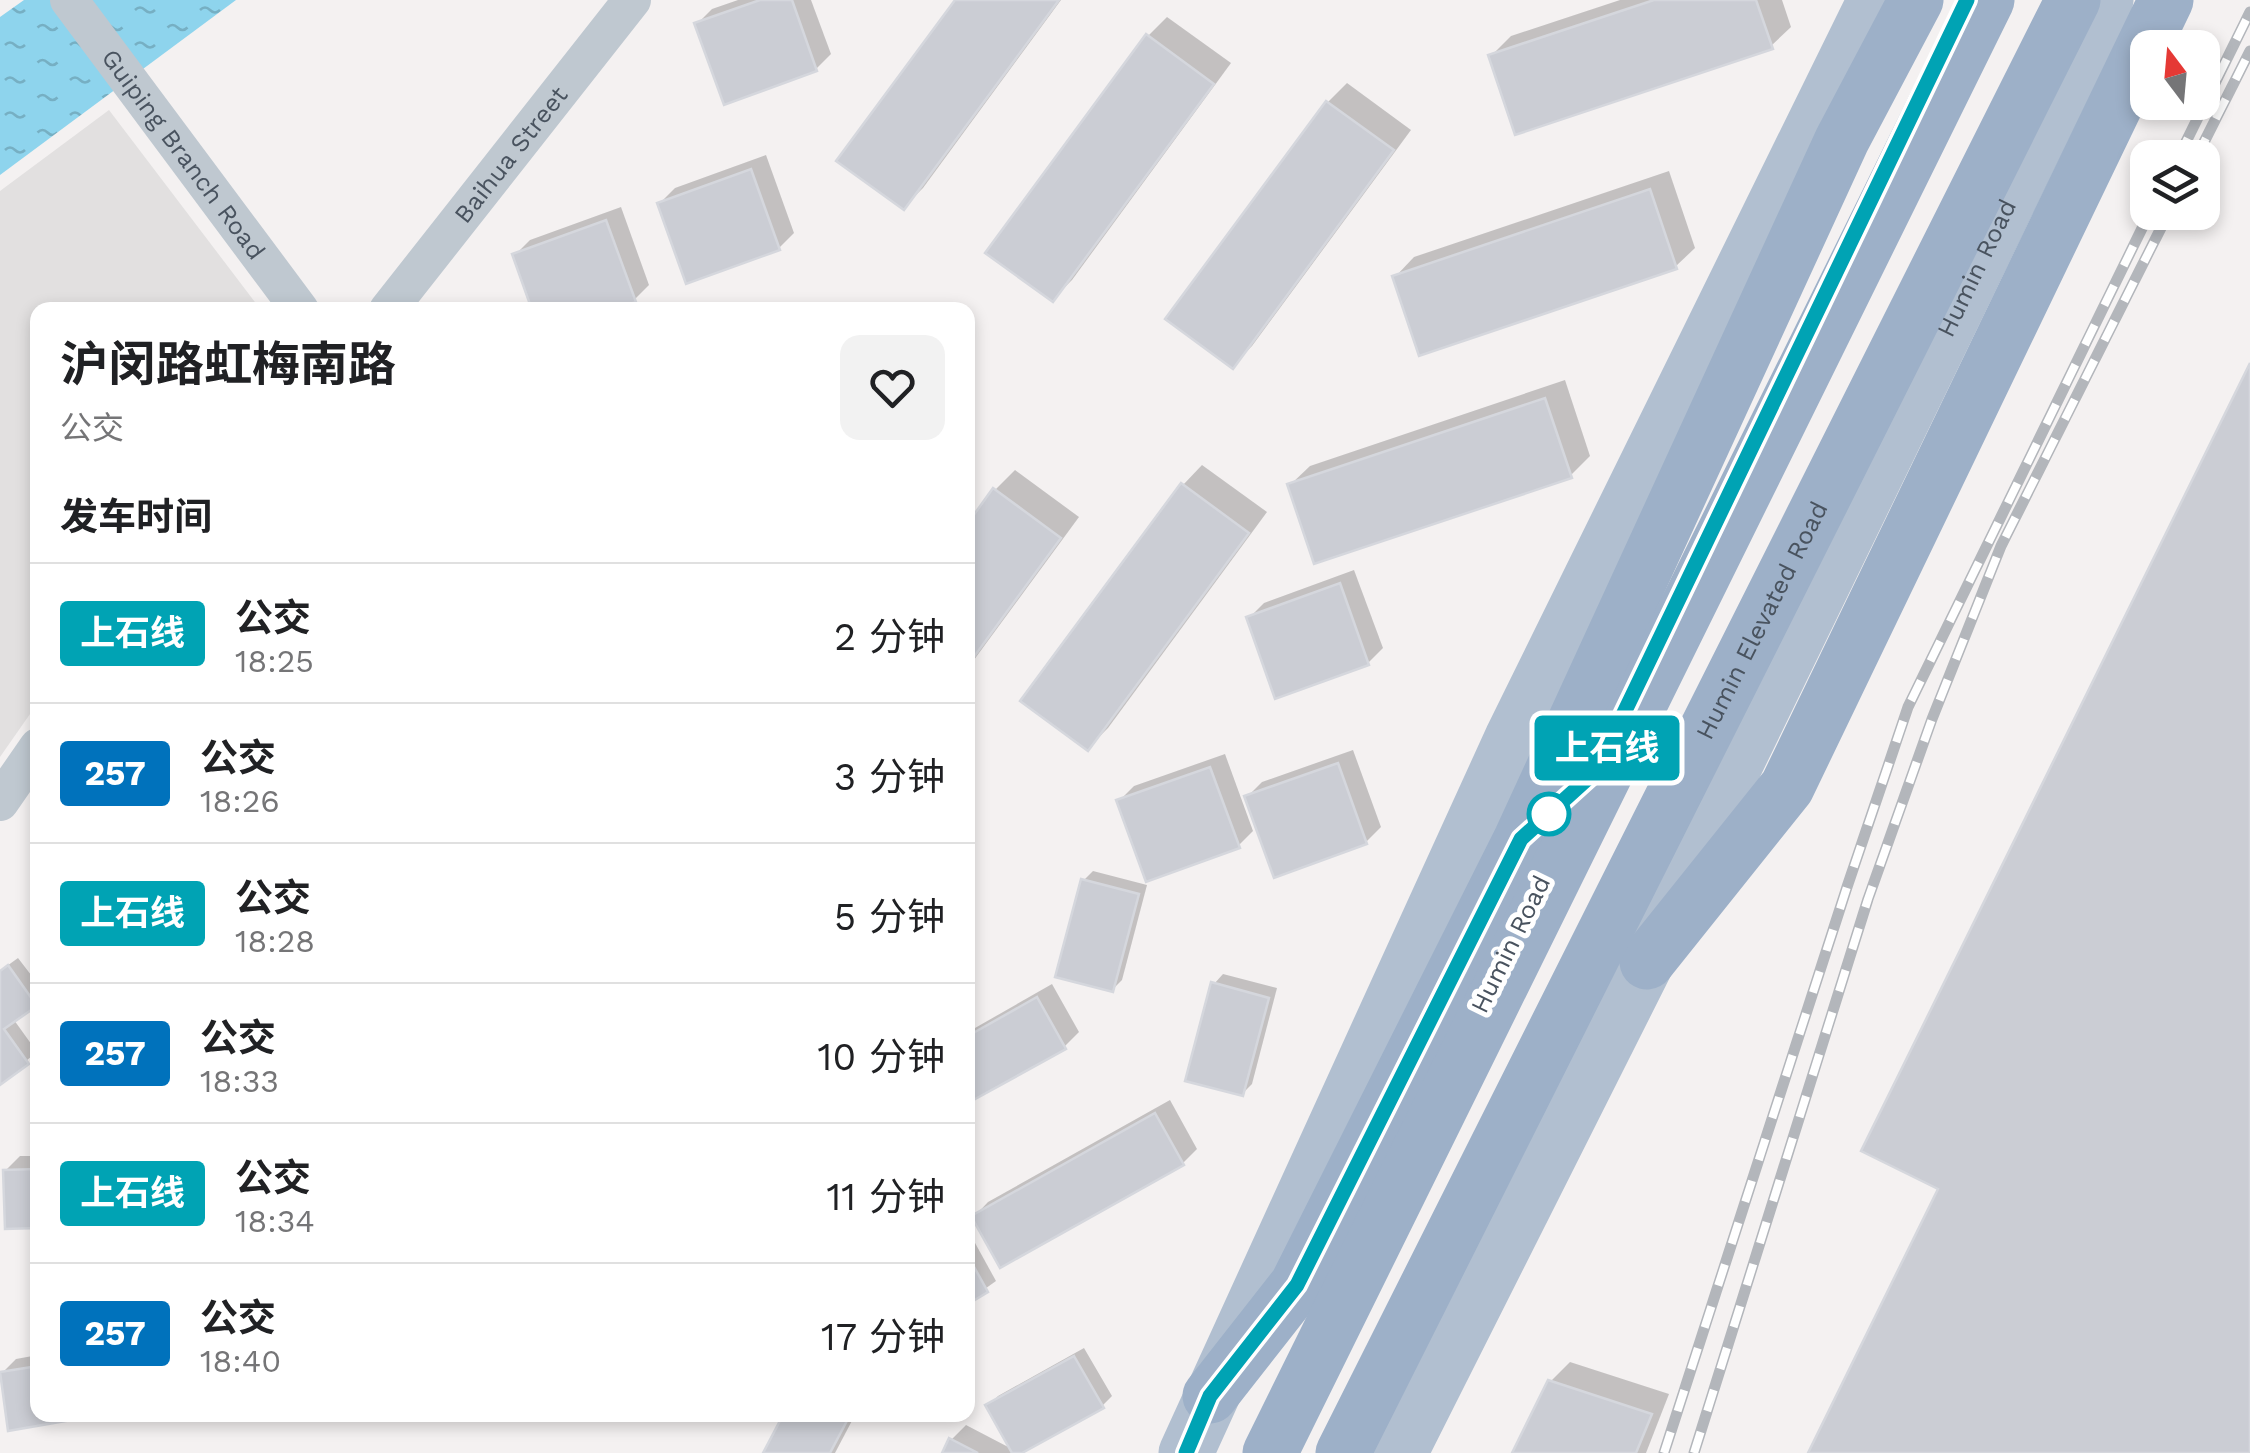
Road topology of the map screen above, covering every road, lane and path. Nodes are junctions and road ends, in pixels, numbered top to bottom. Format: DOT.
graph roads {
  1 [pos="69,0"];
  2 [pos="632,0"];
  3 [pos="1876,0"];
  4 [pos="1916,0"];
  5 [pos="1967,0"];
  6 [pos="1987,0"];
  7 [pos="2074,0"];
  8 [pos="2106,0"];
  9 [pos="2166,0"];
  10 [pos="294,302"];
  11 [pos="394,302"];
  12 [pos="1580,758"];
  13 [pos="30,759"];
  14 [pos="0,802"];
  15 [pos="1696,848"];
  16 [pos="1648,962"];
  17 [pos="1297,1285"];
  18 [pos="1287,1394"];
  19 [pos="1210,1396"];
  20 [pos="1186,1453"];
  21 [pos="1258,1453"];
  22 [pos="1270,1453"];
  23 [pos="1334,1453"];
  24 [pos="1343,1453"];
  25 [pos="1400,1453"];
  1 -- 10 [label="street, Guiping Branch Road"];
  2 -- 11 [label="street, Baihua Street"];
  3 -- 19 [label="main road"];
  4 -- 12 [label="highway"];
  5 -- 12 [label="main road, Humin Road"];
  6 -- 22 [label="highway"];
  7 -- 24 [label="highway, Humin Elevated Road"];
  8 -- 15 [label="main road, Humin Road"];
  9 -- 16 [label="highway"];
  12 -- 17 [label="highway"];
  12 -- 18 [label="main road, Humin Road"];
  13 -- 14 [label="street"];
  15 -- 16 [label="main road, Humin Road"];
  15 -- 23 [label="main road"];
  16 -- 25 [label="main road, Humin Road"];
  17 -- 18 [label="highway"];
  17 -- 19 [label="highway"];
  18 -- 21 [label="main road, Humin Road"];
  19 -- 20 [label="main road"];
}
